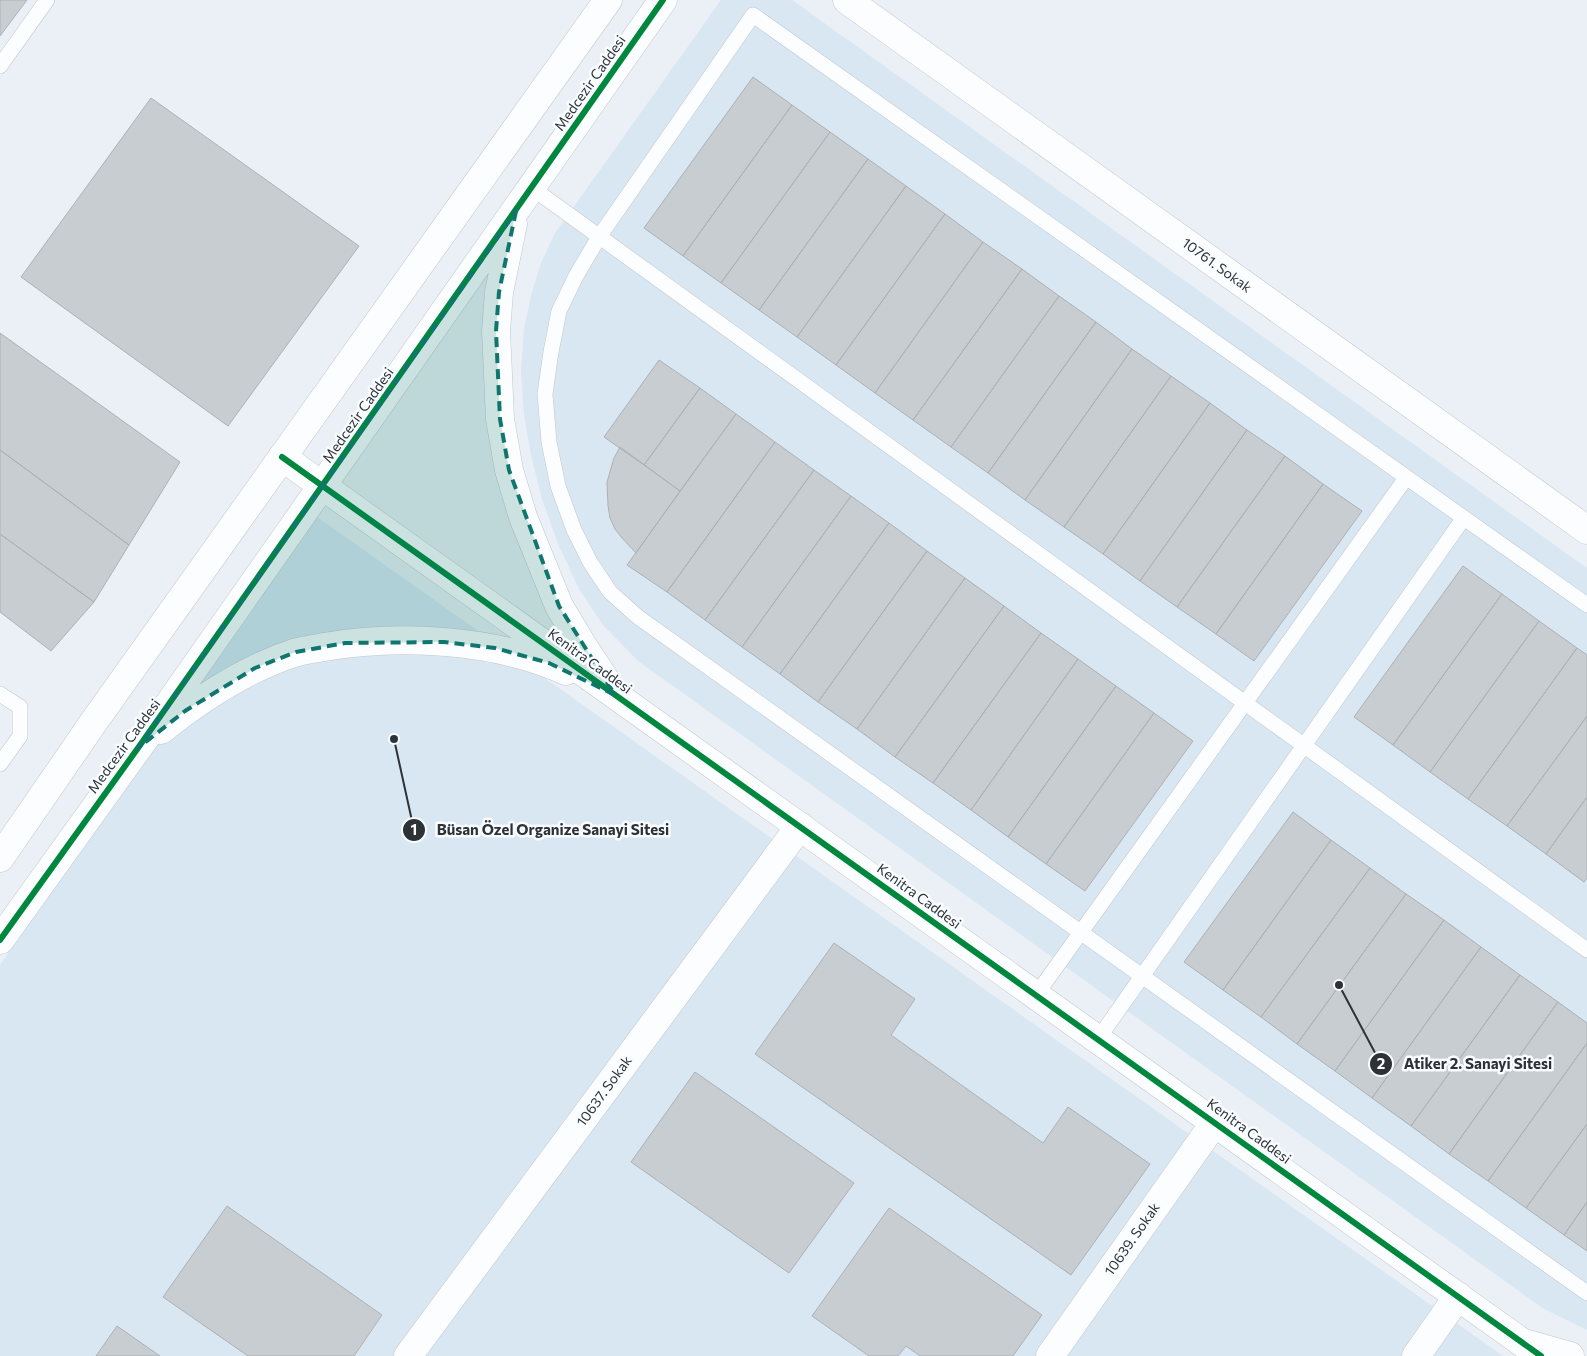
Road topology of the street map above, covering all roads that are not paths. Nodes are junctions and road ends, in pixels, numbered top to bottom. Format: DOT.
graph roads {
  1 [pos="47,0"];
  2 [pos="608,0"];
  3 [pos="663,0"];
  4 [pos="847,0"];
  5 [pos="0,66"];
  6 [pos="532,188"];
  7 [pos="516,211"];
  8 [pos="599,237"];
  9 [pos="282,457"];
  10 [pos="1406,478"];
  11 [pos="323,486"];
  12 [pos="1463,519"];
  13 [pos="1587,530"];
  14 [pos="1587,605"];
  15 [pos="0,694"];
  16 [pos="615,694"];
  17 [pos="1245,703"];
  18 [pos="1304,746"];
  19 [pos="138,748"];
  20 [pos="0,764"];
  21 [pos="800,826"];
  22 [pos="0,858"];
  23 [pos="1082,932"];
  24 [pos="0,940"];
  25 [pos="1587,950"];
  26 [pos="1142,976"];
  27 [pos="1036,995"];
  28 [pos="1098,1039"];
  29 [pos="1215,1122"];
  30 [pos="1587,1293"];
  31 [pos="1458,1296"];
  32 [pos="1532,1352"];
  33 [pos="408,1356"];
  34 [pos="1050,1356"];
  35 [pos="1416,1356"];
  36 [pos="1570,1356"];
  1 -- 5 [label="lane"];
  2 -- 9 [label="street"];
  3 -- 6 [label="street, Medcezir Caddesi"];
  4 -- 13 [label="street, 10761. Sokak"];
  6 -- 7 [label="street, Medcezir Caddesi"];
  6 -- 8 [label="lane"];
  7 -- 11 [label="street, Medcezir Caddesi"];
  7 -- 16 [label="street"];
  8 -- 10 [label="lane"];
  8 -- 17 [label="lane"];
  8 -- 23 [label="lane"];
  9 -- 11 [label="street, Kenitra Caddesi"];
  9 -- 22 [label="street"];
  10 -- 12 [label="lane"];
  10 -- 17 [label="lane"];
  11 -- 16 [label="street, Kenitra Caddesi"];
  11 -- 19 [label="street, Medcezir Caddesi"];
  12 -- 14 [label="lane"];
  12 -- 18 [label="lane"];
  15 -- 20 [label="lane"];
  16 -- 19 [label="street"];
  16 -- 21 [label="street, Kenitra Caddesi"];
  17 -- 18 [label="lane"];
  17 -- 23 [label="lane"];
  18 -- 25 [label="lane"];
  18 -- 26 [label="lane"];
  19 -- 24 [label="street, Medcezir Caddesi"];
  21 -- 27 [label="street, Kenitra Caddesi"];
  21 -- 33 [label="street, 10637. Sokak"];
  23 -- 26 [label="lane"];
  23 -- 27 [label="lane"];
  26 -- 28 [label="lane"];
  26 -- 30 [label="lane"];
  27 -- 28 [label="street, Kenitra Caddesi"];
  28 -- 29 [label="street, Kenitra Caddesi"];
  29 -- 31 [label="street, Kenitra Caddesi"];
  29 -- 34 [label="street, 10639. Sokak"];
  31 -- 32 [label="street, Kenitra Caddesi"];
  31 -- 35 [label="street"];
  32 -- 36 [label="street"];
}
